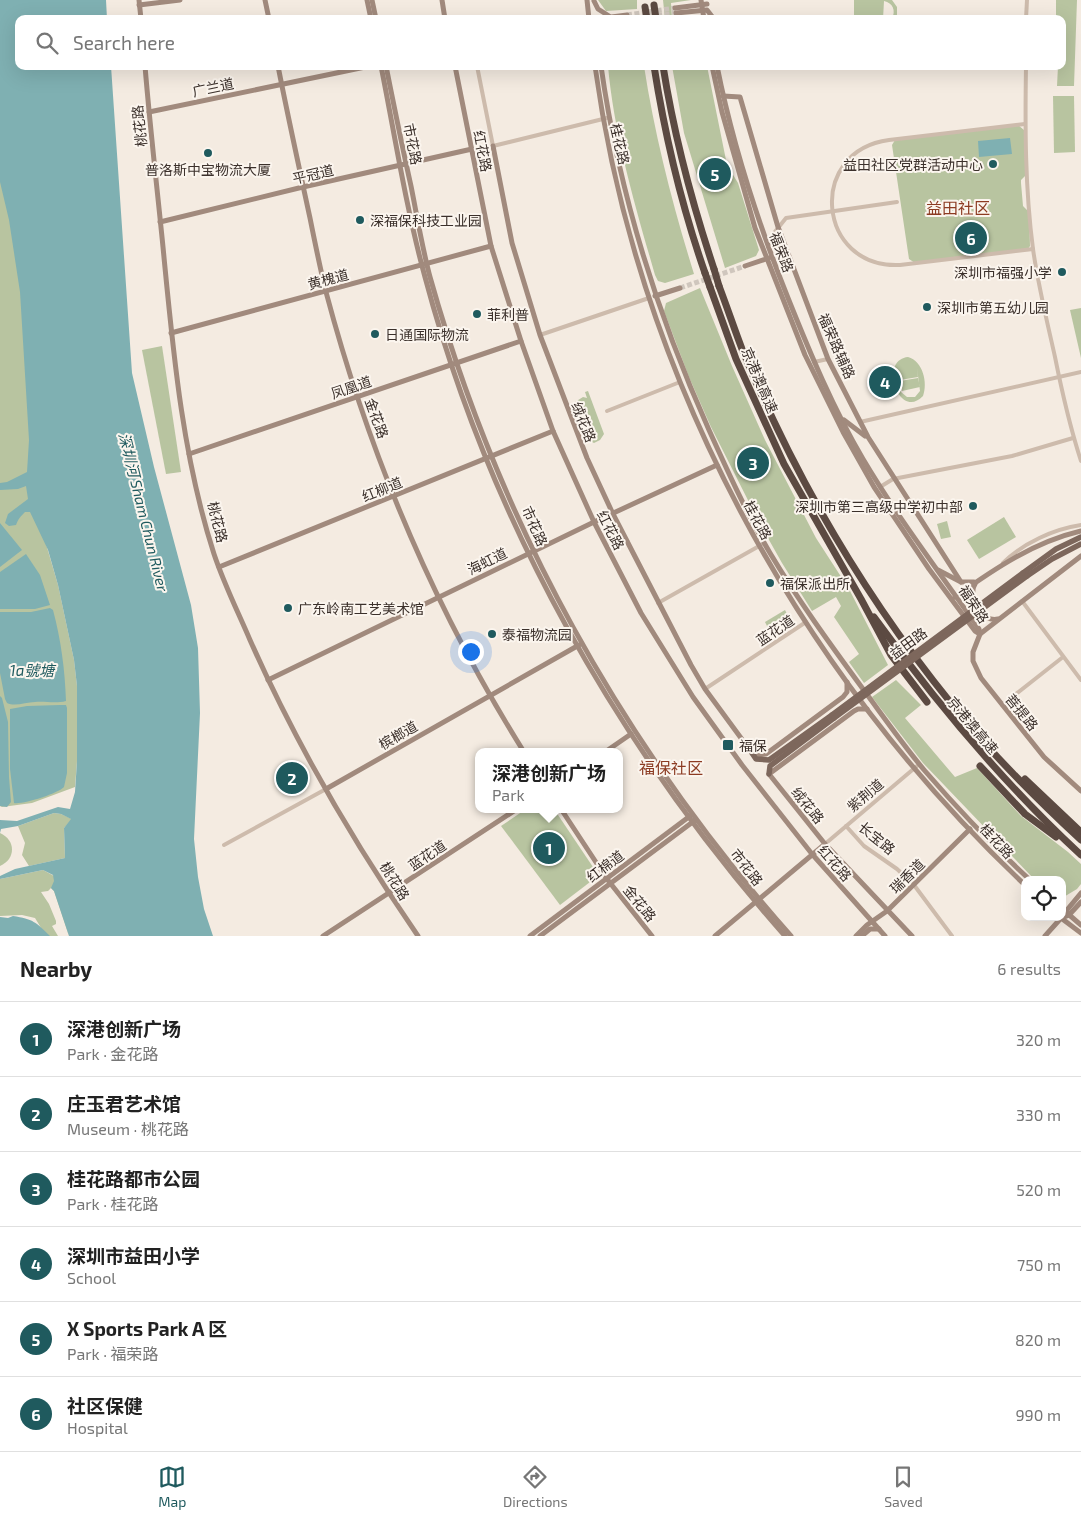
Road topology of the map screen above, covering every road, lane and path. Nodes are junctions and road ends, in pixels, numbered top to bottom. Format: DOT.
graph roads {
  1 [pos="180,0"];
  2 [pos="265,0"];
  3 [pos="367,0"];
  4 [pos="372,0"];
  5 [pos="442,0"];
  6 [pos="587,0"];
  7 [pos="594,0"];
  8 [pos="1026,0"];
  9 [pos="139,2"];
  10 [pos="704,5"];
  11 [pos="676,11"];
  12 [pos="140,15"];
  13 [pos="268,15"];
  14 [pos="370,15"];
  15 [pos="375,15"];
  16 [pos="444,15"];
  17 [pos="589,15"];
  18 [pos="596,15"];
  19 [pos="608,15"];
  20 [pos="1026,15"];
  21 [pos="145,70"];
  22 [pos="279,70"];
  23 [pos="350,70"];
  24 [pos="382,70"];
  25 [pos="387,70"];
  26 [pos="456,70"];
  27 [pos="478,70"];
  28 [pos="596,70"];
  29 [pos="602,70"];
  30 [pos="655,70"];
  31 [pos="664,70"];
  32 [pos="713,70"];
  33 [pos="718,70"];
  34 [pos="1026,70"];
  35 [pos="282,84"];
  36 [pos="724,96"];
  37 [pos="149,112"];
  38 [pos="609,118"];
  39 [pos="602,119"];
  40 [pos="1025,124"];
  41 [pos="493,146"];
  42 [pos="472,150"];
  43 [pos="403,165"];
  44 [pos="304,187"];
  45 [pos="896,202"];
  46 [pos="832,212"];
  47 [pos="160,222"];
  48 [pos="778,227"];
  49 [pos="491,246"];
  50 [pos="768,247"];
  51 [pos="1033,249"];
  52 [pos="769,258"];
  53 [pos="424,264"];
  54 [pos="745,266"];
  55 [pos="680,288"];
  56 [pos="326,291"];
  57 [pos="656,296"];
  58 [pos="649,298"];
  59 [pos="171,333"];
  60 [pos="540,335"];
  61 [pos="521,341"];
  62 [pos="828,358"];
  63 [pos="814,362"];
  64 [pos="454,364"];
  65 [pos="1081,372"];
  66 [pos="1059,377"];
  67 [pos="680,382"];
  68 [pos="357,397"];
  69 [pos="607,411"];
  70 [pos="841,418"];
  71 [pos="860,422"];
  72 [pos="553,432"];
  73 [pos="868,437"];
  74 [pos="1073,438"];
  75 [pos="189,454"];
  76 [pos="489,458"];
  77 [pos="1081,461"];
  78 [pos="717,465"];
  79 [pos="894,479"];
  80 [pos="880,487"];
  81 [pos="394,496"];
  82 [pos="613,514"];
  83 [pos="594,522"];
  84 [pos="1081,525"];
  85 [pos="1081,531"];
  86 [pos="1081,537"];
  87 [pos="765,543"];
  88 [pos="1081,544"];
  89 [pos="759,546"];
  90 [pos="531,552"];
  91 [pos="1081,556"];
  92 [pos="1001,565"];
  93 [pos="934,566"];
  94 [pos="219,567"];
  95 [pos="1025,575"];
  96 [pos="961,582"];
  97 [pos="977,582"];
  98 [pos="437,597"];
  99 [pos="861,598"];
  100 [pos="954,598"];
  101 [pos="1022,602"];
  102 [pos="658,603"];
  103 [pos="1000,618"];
  104 [pos="806,622"];
  105 [pos="980,634"];
  106 [pos="579,645"];
  107 [pos="1064,657"];
  108 [pos="268,680"];
  109 [pos="1081,680"];
  110 [pos="847,682"];
  111 [pos="706,689"];
  112 [pos="489,696"];
  113 [pos="843,697"];
  114 [pos="927,702"];
  115 [pos="1002,705"];
  116 [pos="867,709"];
  117 [pos="854,711"];
  118 [pos="833,716"];
  119 [pos="633,733"];
  120 [pos="522,748"];
  121 [pos="611,748"];
  122 [pos="991,750"];
  123 [pos="752,753"];
  124 [pos="920,764"];
  125 [pos="980,766"];
  126 [pos="914,769"];
  127 [pos="769,774"];
  128 [pos="326,789"];
  129 [pos="1081,791"];
  130 [pos="511,813"];
  131 [pos="564,813"];
  132 [pos="690,816"];
  133 [pos="694,821"];
  134 [pos="846,826"];
  135 [pos="970,830"];
  136 [pos="1081,832"];
  137 [pos="1081,840"];
  138 [pos="825,844"];
  139 [pos="224,845"];
  140 [pos="1079,853"];
  141 [pos="812,854"];
  142 [pos="1026,876"];
  143 [pos="609,881"];
  144 [pos="1021,881"];
  145 [pos="914,885"];
  146 [pos="1081,893"];
  147 [pos="389,894"];
  148 [pos="757,901"];
  149 [pos="1081,902"];
  150 [pos="887,911"];
  151 [pos="1066,911"];
  152 [pos="1066,913"];
  153 [pos="1066,916"];
  154 [pos="1066,918"];
  155 [pos="1058,921"];
  156 [pos="872,922"];
  157 [pos="1081,924"];
  158 [pos="879,930"];
  159 [pos="1081,933"];
  160 [pos="533,935"];
  161 [pos="323,936"];
  162 [pos="418,936"];
  163 [pos="540,936"];
  164 [pos="652,936"];
  165 [pos="715,936"];
  166 [pos="784,936"];
  167 [pos="791,936"];
  168 [pos="856,936"];
  169 [pos="862,936"];
  170 [pos="886,936"];
  171 [pos="912,936"];
  172 [pos="952,936"];
  173 [pos="1045,936"];
  1 -- 9 [label="street"];
  2 -- 13 [label="street"];
  3 -- 14 [label="street"];
  4 -- 15 [label="street"];
  5 -- 16 [label="street"];
  6 -- 17 [label="street"];
  7 -- 18 [label="street"];
  7 -- 19 [label="street"];
  8 -- 20 [label="street"];
  9 -- 12 [label="street"];
  10 -- 11 [label="street"];
  21 -- 37 [label="street, 桃花路"];
  22 -- 35 [label="street, 金花路"];
  23 -- 35 [label="street, 广兰道"];
  24 -- 43 [label="street, 市花路"];
  25 -- 43 [label="street, 市花路"];
  26 -- 42 [label="street, 红花路"];
  27 -- 41 [label="street, 绒花路"];
  28 -- 39 [label="street, 桂花路"];
  29 -- 38 [label="street, 桂花路"];
  30 -- 99 [label="highway, 京港澳高速, bridge"];
  31 -- 122 [label="highway, 京港澳高速, bridge"];
  32 -- 52 [label="street, 福荣路"];
  33 -- 36 [label="street, 福荣路"];
  34 -- 40 [label="street"];
  35 -- 37 [label="street, 广兰道"];
  35 -- 44 [label="street, 金花路"];
  36 -- 48 [label="street, 福荣路辅路"];
  36 -- 50 [label="street, 福荣路"];
  37 -- 47 [label="street, 桃花路"];
  38 -- 39 [label="street"];
  38 -- 57 [label="street, 桂花路"];
  39 -- 41 [label="street"];
  39 -- 58 [label="street, 桂花路"];
  40 -- 46 [label="street"];
  40 -- 51 [label="street"];
  41 -- 60 [label="street, 绒花路"];
  42 -- 43 [label="street, 平冠道"];
  42 -- 49 [label="street, 红花路"];
  43 -- 44 [label="street, 平冠道"];
  43 -- 53 [label="street, 市花路"];
  44 -- 47 [label="street, 平冠道"];
  44 -- 56 [label="street, 金花路"];
  45 -- 46 [label="street"];
  46 -- 48 [label="street"];
  46 -- 51 [label="street"];
  47 -- 59 [label="street, 桃花路"];
  48 -- 50 [label="street"];
  48 -- 62 [label="street, 福荣路辅路"];
  49 -- 53 [label="street, 黄槐道"];
  49 -- 61 [label="street, 红花路"];
  50 -- 52 [label="street, 福荣路"];
  51 -- 66 [label="street"];
  52 -- 54 [label="street"];
  52 -- 63 [label="street, 福荣路"];
  52 -- 100 [label="street, 福荣路"];
  53 -- 56 [label="street, 黄槐道"];
  53 -- 64 [label="street, 市花路"];
  55 -- 57 [label="street"];
  56 -- 59 [label="street, 黄槐道"];
  56 -- 68 [label="street, 金花路"];
  57 -- 58 [label="street"];
  57 -- 87 [label="street, 桂花路"];
  58 -- 60 [label="street"];
  58 -- 67 [label="street, 桂花路"];
  59 -- 75 [label="street, 桃花路"];
  60 -- 82 [label="street, 绒花路"];
  61 -- 64 [label="street, 凤凰道"];
  61 -- 72 [label="street, 红花路"];
  62 -- 63 [label="street"];
  62 -- 71 [label="street, 福荣路辅路"];
  63 -- 70 [label="street, 福荣路"];
  64 -- 68 [label="street, 凤凰道"];
  64 -- 76 [label="street, 市花路"];
  65 -- 66 [label="street"];
  66 -- 71 [label="street"];
  66 -- 74 [label="street"];
  67 -- 69 [label="street"];
  67 -- 78 [label="street, 桂花路"];
  68 -- 75 [label="street, 凤凰道"];
  68 -- 81 [label="street, 金花路"];
  70 -- 73 [label="street"];
  70 -- 80 [label="street, 福荣路"];
  71 -- 73 [label="street, 福荣路辅路"];
  72 -- 76 [label="street, 红柳道"];
  72 -- 83 [label="street, 红花路"];
  73 -- 79 [label="street, 福荣路辅路"];
  74 -- 77 [label="street"];
  74 -- 79 [label="street"];
  75 -- 94 [label="street, 桃花路"];
  76 -- 81 [label="street, 红柳道"];
  76 -- 90 [label="street, 市花路"];
  78 -- 82 [label="street, 海虹道"];
  78 -- 89 [label="street, 桂花路"];
  79 -- 80 [label="street"];
  79 -- 96 [label="street, 福荣路辅路"];
  80 -- 93 [label="street, 福荣路"];
  81 -- 94 [label="street, 红柳道"];
  81 -- 98 [label="street, 金花路"];
  82 -- 83 [label="street, 海虹道"];
  82 -- 102 [label="street, 绒花路"];
  83 -- 90 [label="street, 海虹道"];
  83 -- 141 [label="street, 红花路"];
  84 -- 92 [label="street"];
  85 -- 92 [label="street"];
  86 -- 95 [label="main road, 益田路"];
  87 -- 89 [label="street"];
  87 -- 124 [label="street, 桂花路"];
  88 -- 95 [label="main road, 益田路"];
  89 -- 102 [label="street"];
  89 -- 104 [label="street, 桂花路"];
  90 -- 98 [label="street, 海虹道"];
  90 -- 106 [label="street, 市花路"];
  91 -- 101 [label="street"];
  92 -- 97 [label="street"];
  93 -- 96 [label="street"];
  93 -- 100 [label="street, 福荣路"];
  94 -- 108 [label="street, 桃花路"];
  95 -- 118 [label="main road, 益田路, bridge"];
  96 -- 97 [label="street"];
  97 -- 100 [label="street"];
  97 -- 103 [label="street"];
  98 -- 108 [label="street, 海虹道"];
  98 -- 112 [label="street, 金花路"];
  99 -- 114 [label="highway"];
  99 -- 140 [label="highway, 京港澳高速"];
  100 -- 105 [label="street, 福荣路"];
  101 -- 103 [label="street"];
  101 -- 107 [label="street"];
  102 -- 111 [label="street, 绒花路"];
  103 -- 105 [label="street"];
  104 -- 110 [label="street, 桂花路"];
  104 -- 111 [label="street, 蓝花道"];
  105 -- 115 [label="street, 菩提路"];
  106 -- 112 [label="street, 槟榔道"];
  106 -- 119 [label="street, 市花路"];
  107 -- 109 [label="street"];
  107 -- 115 [label="street"];
  108 -- 128 [label="street, 桃花路"];
  110 -- 113 [label="street"];
  110 -- 116 [label="street, 桂花路"];
  111 -- 123 [label="street, 绒花路"];
  112 -- 120 [label="street, 金花路"];
  112 -- 128 [label="street, 槟榔道"];
  113 -- 117 [label="street"];
  113 -- 123 [label="street"];
  115 -- 129 [label="street, 菩提路"];
  116 -- 117 [label="street"];
  116 -- 126 [label="street, 桂花路"];
  117 -- 127 [label="street"];
  118 -- 123 [label="main road, 益田路"];
  118 -- 127 [label="main road, 益田路"];
  119 -- 121 [label="street"];
  119 -- 132 [label="street, 市花路"];
  122 -- 136 [label="highway"];
  122 -- 137 [label="highway, 京港澳高速"];
  124 -- 126 [label="street, 紫荆道"];
  124 -- 142 [label="street, 桂花路"];
  125 -- 140 [label="highway"];
  126 -- 134 [label="street, 紫荆道"];
  126 -- 135 [label="street, 桂花路"];
  127 -- 138 [label="street, 绒花路"];
  128 -- 139 [label="street, 槟榔道"];
  128 -- 147 [label="street, 桃花路"];
  130 -- 147 [label="street, 蓝花道"];
  131 -- 143 [label="street, 金花路"];
  132 -- 133 [label="street, 市花路"];
  132 -- 143 [label="street, 红棉道"];
  133 -- 143 [label="street, 红棉道"];
  133 -- 148 [label="street, 市花路"];
  134 -- 138 [label="street, 紫荆道"];
  134 -- 145 [label="street, 长宝路"];
  135 -- 144 [label="street, 桂花路"];
  135 -- 145 [label="street, 瑞香道"];
  138 -- 141 [label="street"];
  138 -- 150 [label="street, 绒花路"];
  141 -- 148 [label="street"];
  141 -- 156 [label="street, 红花路"];
  143 -- 160 [label="street, 红棉道"];
  143 -- 163 [label="street, 红棉道"];
  143 -- 164 [label="street, 金花路"];
  145 -- 150 [label="street, 瑞香道"];
  145 -- 172 [label="street, 长宝路"];
  146 -- 151 [label="street"];
  147 -- 161 [label="street, 蓝花道"];
  147 -- 162 [label="street, 桃花路"];
  148 -- 165 [label="street"];
  148 -- 166 [label="street, 市花路"];
  148 -- 167 [label="street, 市花路"];
  149 -- 152 [label="street"];
  150 -- 156 [label="street, 瑞香道"];
  150 -- 171 [label="street, 绒花路"];
  153 -- 157 [label="street"];
  154 -- 159 [label="street"];
  155 -- 173 [label="street"];
  156 -- 158 [label="street, 红花路"];
  156 -- 168 [label="street, 瑞香道"];
  158 -- 169 [label="street"];
  158 -- 170 [label="street, 红花路"];
}
